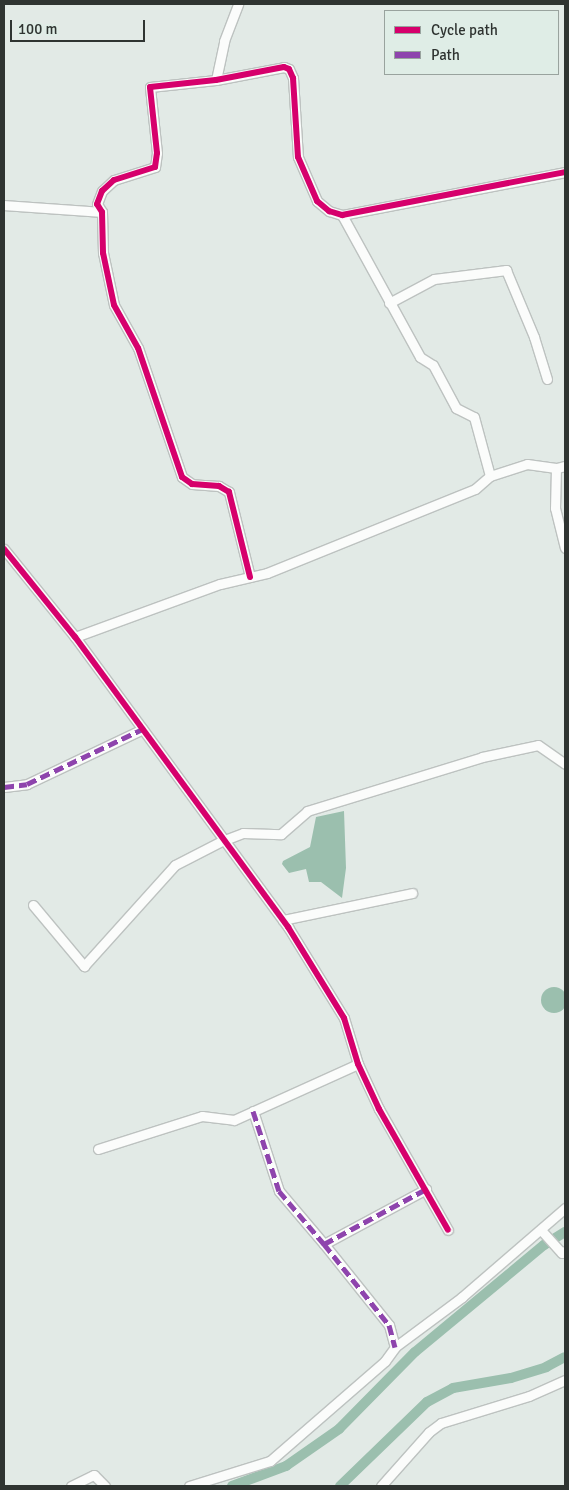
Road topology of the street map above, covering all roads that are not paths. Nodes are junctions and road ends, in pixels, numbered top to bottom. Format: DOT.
graph roads {
  1 [pos="238,4"];
  2 [pos="216,80"];
  3 [pos="565,172"];
  4 [pos="4,205"];
  5 [pos="102,212"];
  6 [pos="342,215"];
  7 [pos="389,303"];
  8 [pos="547,379"];
  9 [pos="561,467"];
  10 [pos="490,476"];
  11 [pos="565,548"];
  12 [pos="4,549"];
  13 [pos="250,577"];
  14 [pos="75,637"];
  15 [pos="143,729"];
  16 [pos="565,764"];
  17 [pos="4,787"];
  18 [pos="222,841"];
  19 [pos="412,893"];
  20 [pos="33,905"];
  21 [pos="283,920"];
  22 [pos="358,1064"];
  23 [pos="253,1112"];
  24 [pos="98,1149"];
  25 [pos="426,1189"];
  26 [pos="565,1208"];
  27 [pos="448,1230"];
  28 [pos="541,1230"];
  29 [pos="324,1244"];
  30 [pos="564,1252"];
  31 [pos="395,1347"];
  32 [pos="565,1380"];
  33 [pos="71,1486"];
  34 [pos="105,1486"];
  35 [pos="189,1486"];
  36 [pos="381,1486"];
  1 -- 2 [label="street"];
  2 -- 5 [label="street"];
  2 -- 6 [label="street"];
  3 -- 6 [label="street"];
  4 -- 5 [label="street"];
  5 -- 13 [label="street"];
  6 -- 7 [label="street"];
  7 -- 8 [label="street"];
  7 -- 10 [label="street"];
  9 -- 10 [label="street"];
  9 -- 11 [label="street"];
  10 -- 13 [label="street"];
  12 -- 14 [label="street"];
  13 -- 14 [label="street"];
  14 -- 15 [label="street"];
  15 -- 17 [label="street"];
  15 -- 18 [label="street"];
  16 -- 18 [label="street"];
  18 -- 20 [label="street"];
  18 -- 21 [label="street"];
  19 -- 21 [label="street"];
  21 -- 22 [label="street"];
  22 -- 23 [label="street"];
  22 -- 25 [label="street"];
  23 -- 24 [label="street"];
  23 -- 29 [label="street"];
  25 -- 27 [label="street"];
  25 -- 29 [label="street"];
  26 -- 28 [label="street"];
  28 -- 30 [label="street"];
  28 -- 31 [label="street"];
  29 -- 31 [label="street"];
  31 -- 35 [label="street"];
  32 -- 36 [label="street"];
  33 -- 34 [label="street"];
}
